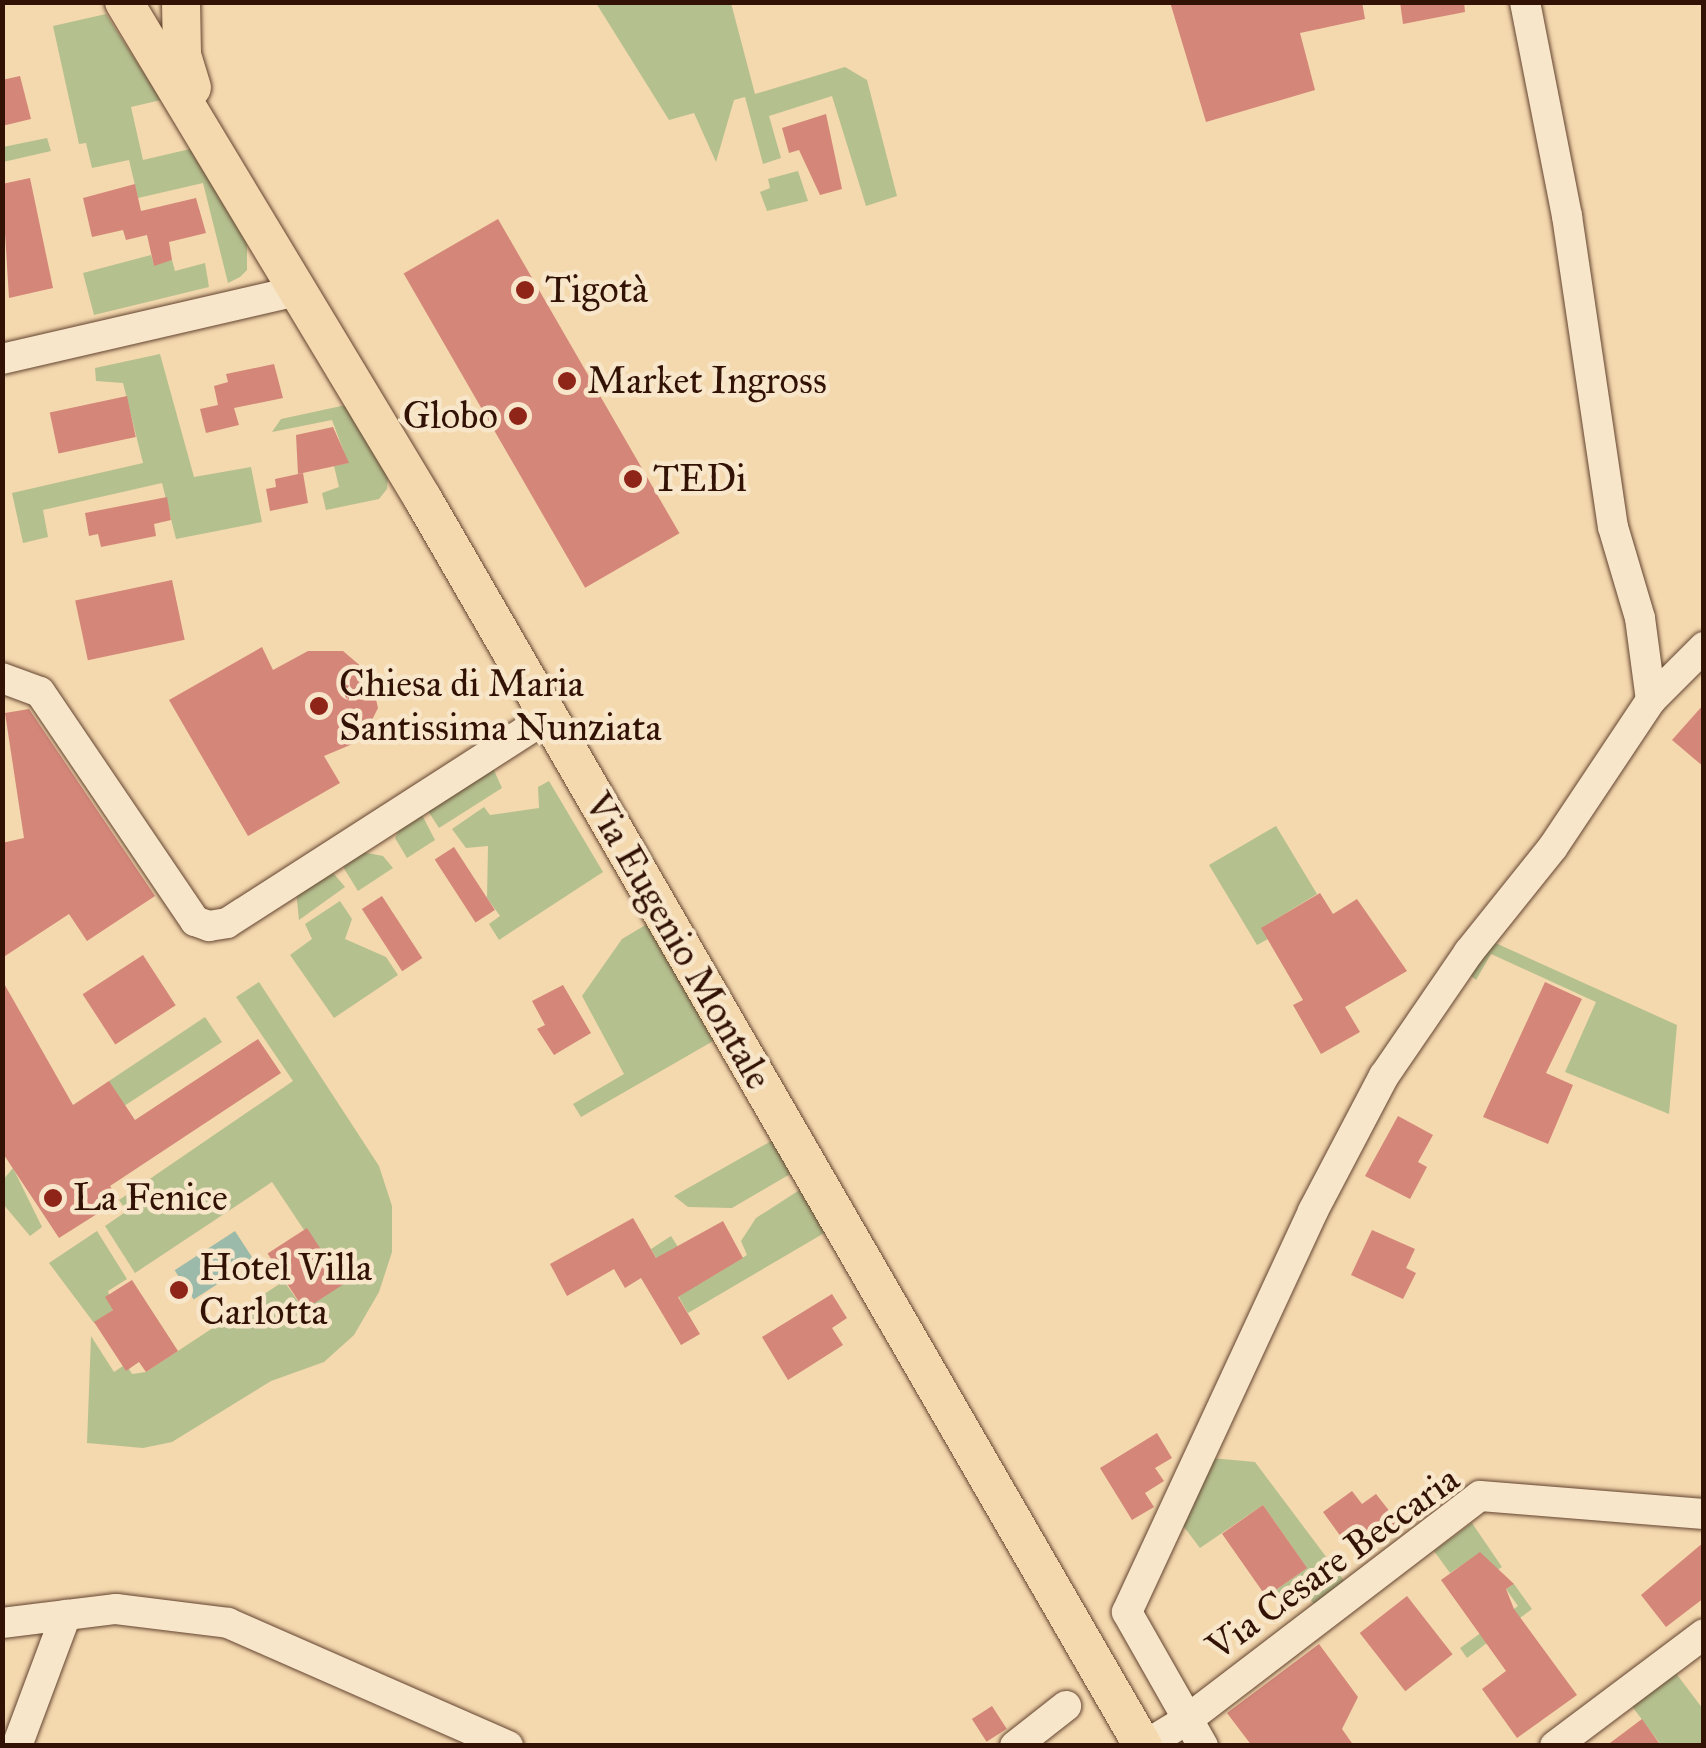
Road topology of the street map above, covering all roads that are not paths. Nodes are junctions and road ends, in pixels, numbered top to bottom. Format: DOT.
graph roads {
  1 [pos="124,2"];
  2 [pos="181,2"];
  3 [pos="1525,2"];
  4 [pos="210,137"];
  5 [pos="300,290"];
  6 [pos="2,359"];
  7 [pos="1704,647"];
  8 [pos="2,678"];
  9 [pos="1651,700"];
  10 [pos="548,717"];
  11 [pos="1704,1514"];
  12 [pos="66,1616"];
  13 [pos="2,1623"];
  14 [pos="1704,1634"];
  15 [pos="1066,1706"];
  16 [pos="1196,1732"];
  17 [pos="17,1746"];
  18 [pos="508,1746"];
  19 [pos="1015,1746"];
  20 [pos="1144,1746"];
  21 [pos="1555,1746"];
  1 -- 4 [label="main road"];
  2 -- 4 [label="main road"];
  3 -- 9 [label="street"];
  4 -- 5 [label="main road, Via Eugenio Montale"];
  5 -- 6 [label="street"];
  5 -- 10 [label="main road, Via Eugenio Montale"];
  7 -- 9 [label="street"];
  8 -- 10 [label="street"];
  9 -- 16 [label="street"];
  10 -- 20 [label="main road, Via Eugenio Montale"];
  11 -- 16 [label="street, Via Cesare Beccaria"];
  12 -- 13 [label="street"];
  12 -- 17 [label="street"];
  12 -- 18 [label="street"];
  14 -- 21 [label="street"];
  15 -- 19 [label="street"];
  16 -- 20 [label="street, Via Cesare Beccaria"];
}
